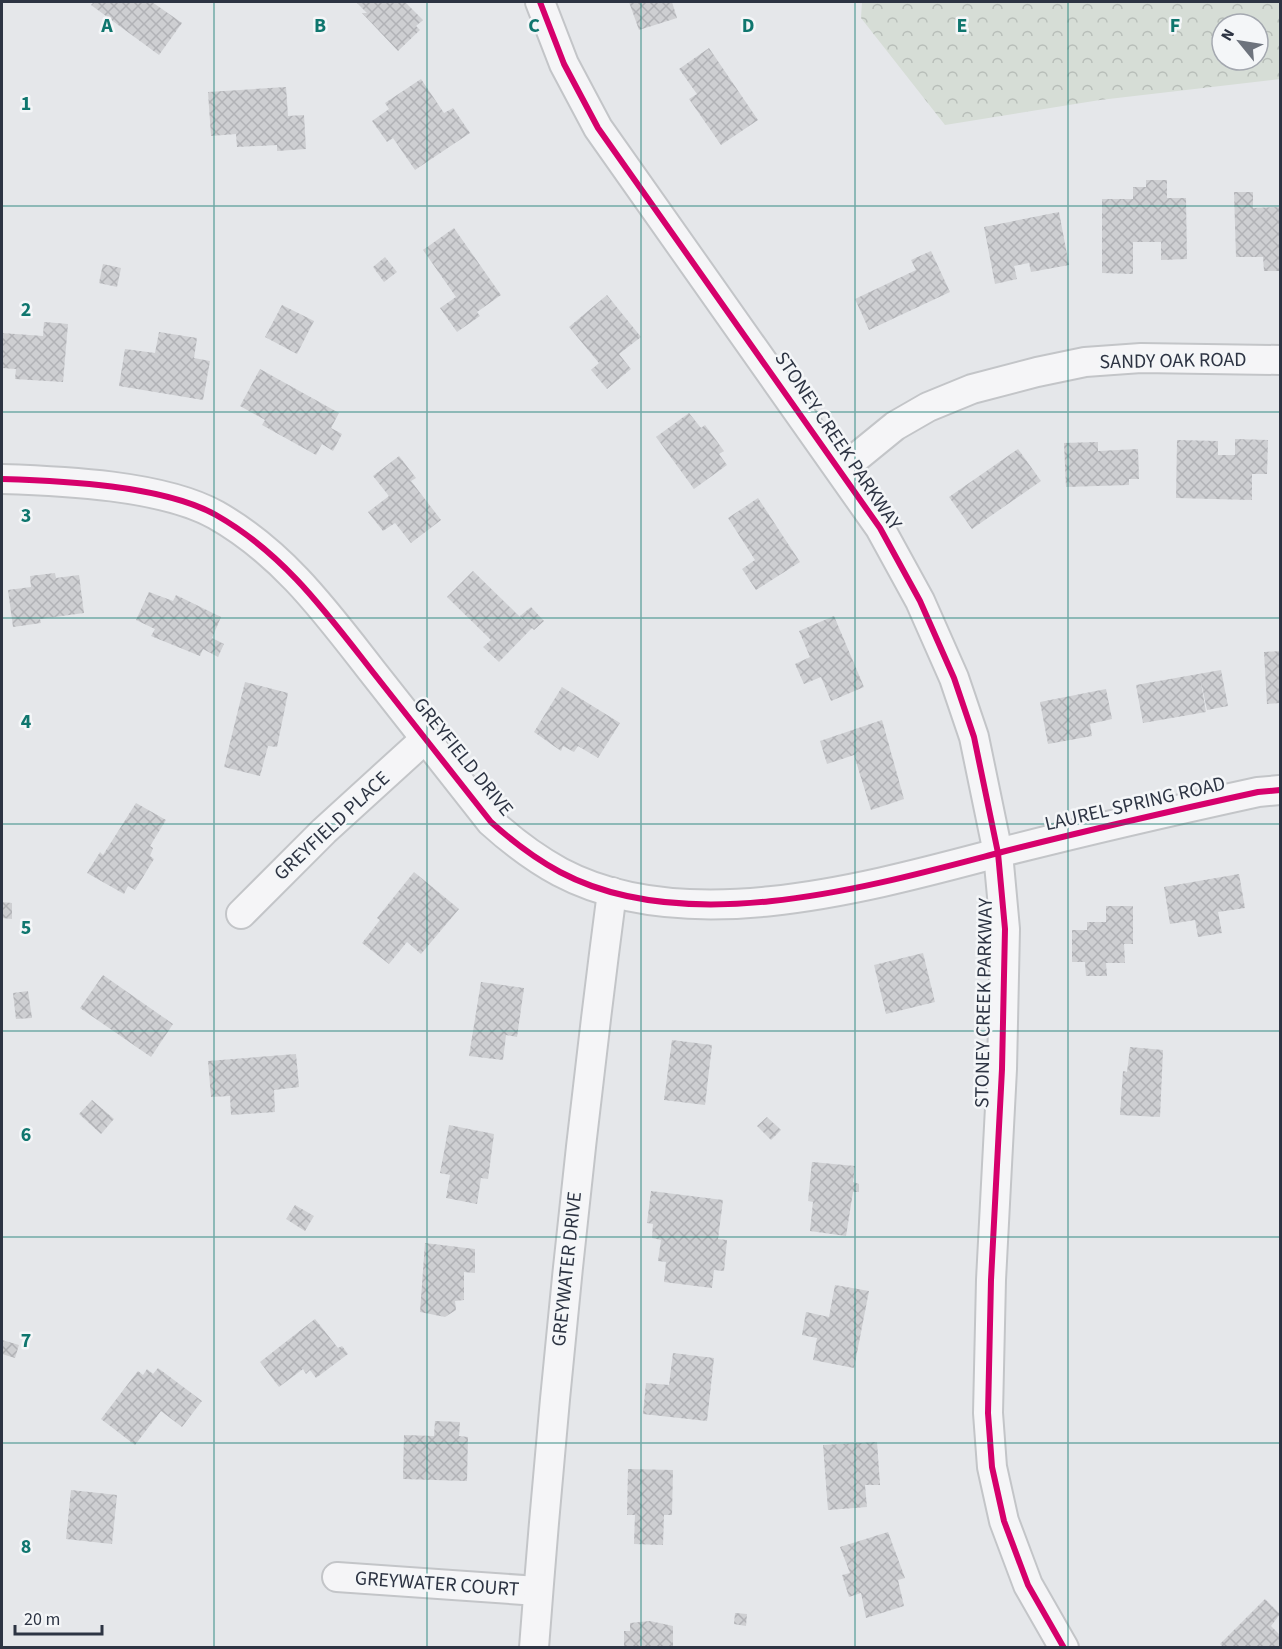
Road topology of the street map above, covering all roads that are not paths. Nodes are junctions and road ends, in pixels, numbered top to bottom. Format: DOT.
graph roads {
  1 [pos="540,2"];
  2 [pos="1281,360"];
  3 [pos="841,470"];
  4 [pos="2,479"];
  5 [pos="425,739"];
  6 [pos="1281,790"];
  7 [pos="998,853"];
  8 [pos="612,892"];
  9 [pos="241,914"];
  10 [pos="337,1576"];
  11 [pos="538,1591"];
  12 [pos="534,1647"];
  13 [pos="1064,1647"];
  1 -- 3 [label="street, STONEY CREEK PARKWAY"];
  2 -- 3 [label="street, SANDY OAK ROAD"];
  3 -- 7 [label="street, STONEY CREEK PARKWAY"];
  4 -- 5 [label="street, GREYFIELD DRIVE"];
  5 -- 8 [label="street, GREYFIELD DRIVE"];
  5 -- 9 [label="street, GREYFIELD PLACE"];
  6 -- 7 [label="street, LAUREL SPRING ROAD"];
  7 -- 8 [label="street, GREYFIELD DRIVE"];
  7 -- 13 [label="street, STONEY CREEK PARKWAY"];
  8 -- 11 [label="street, GREYWATER DRIVE"];
  10 -- 11 [label="street, GREYWATER COURT"];
  11 -- 12 [label="street, GREYWATER DRIVE"];
}
